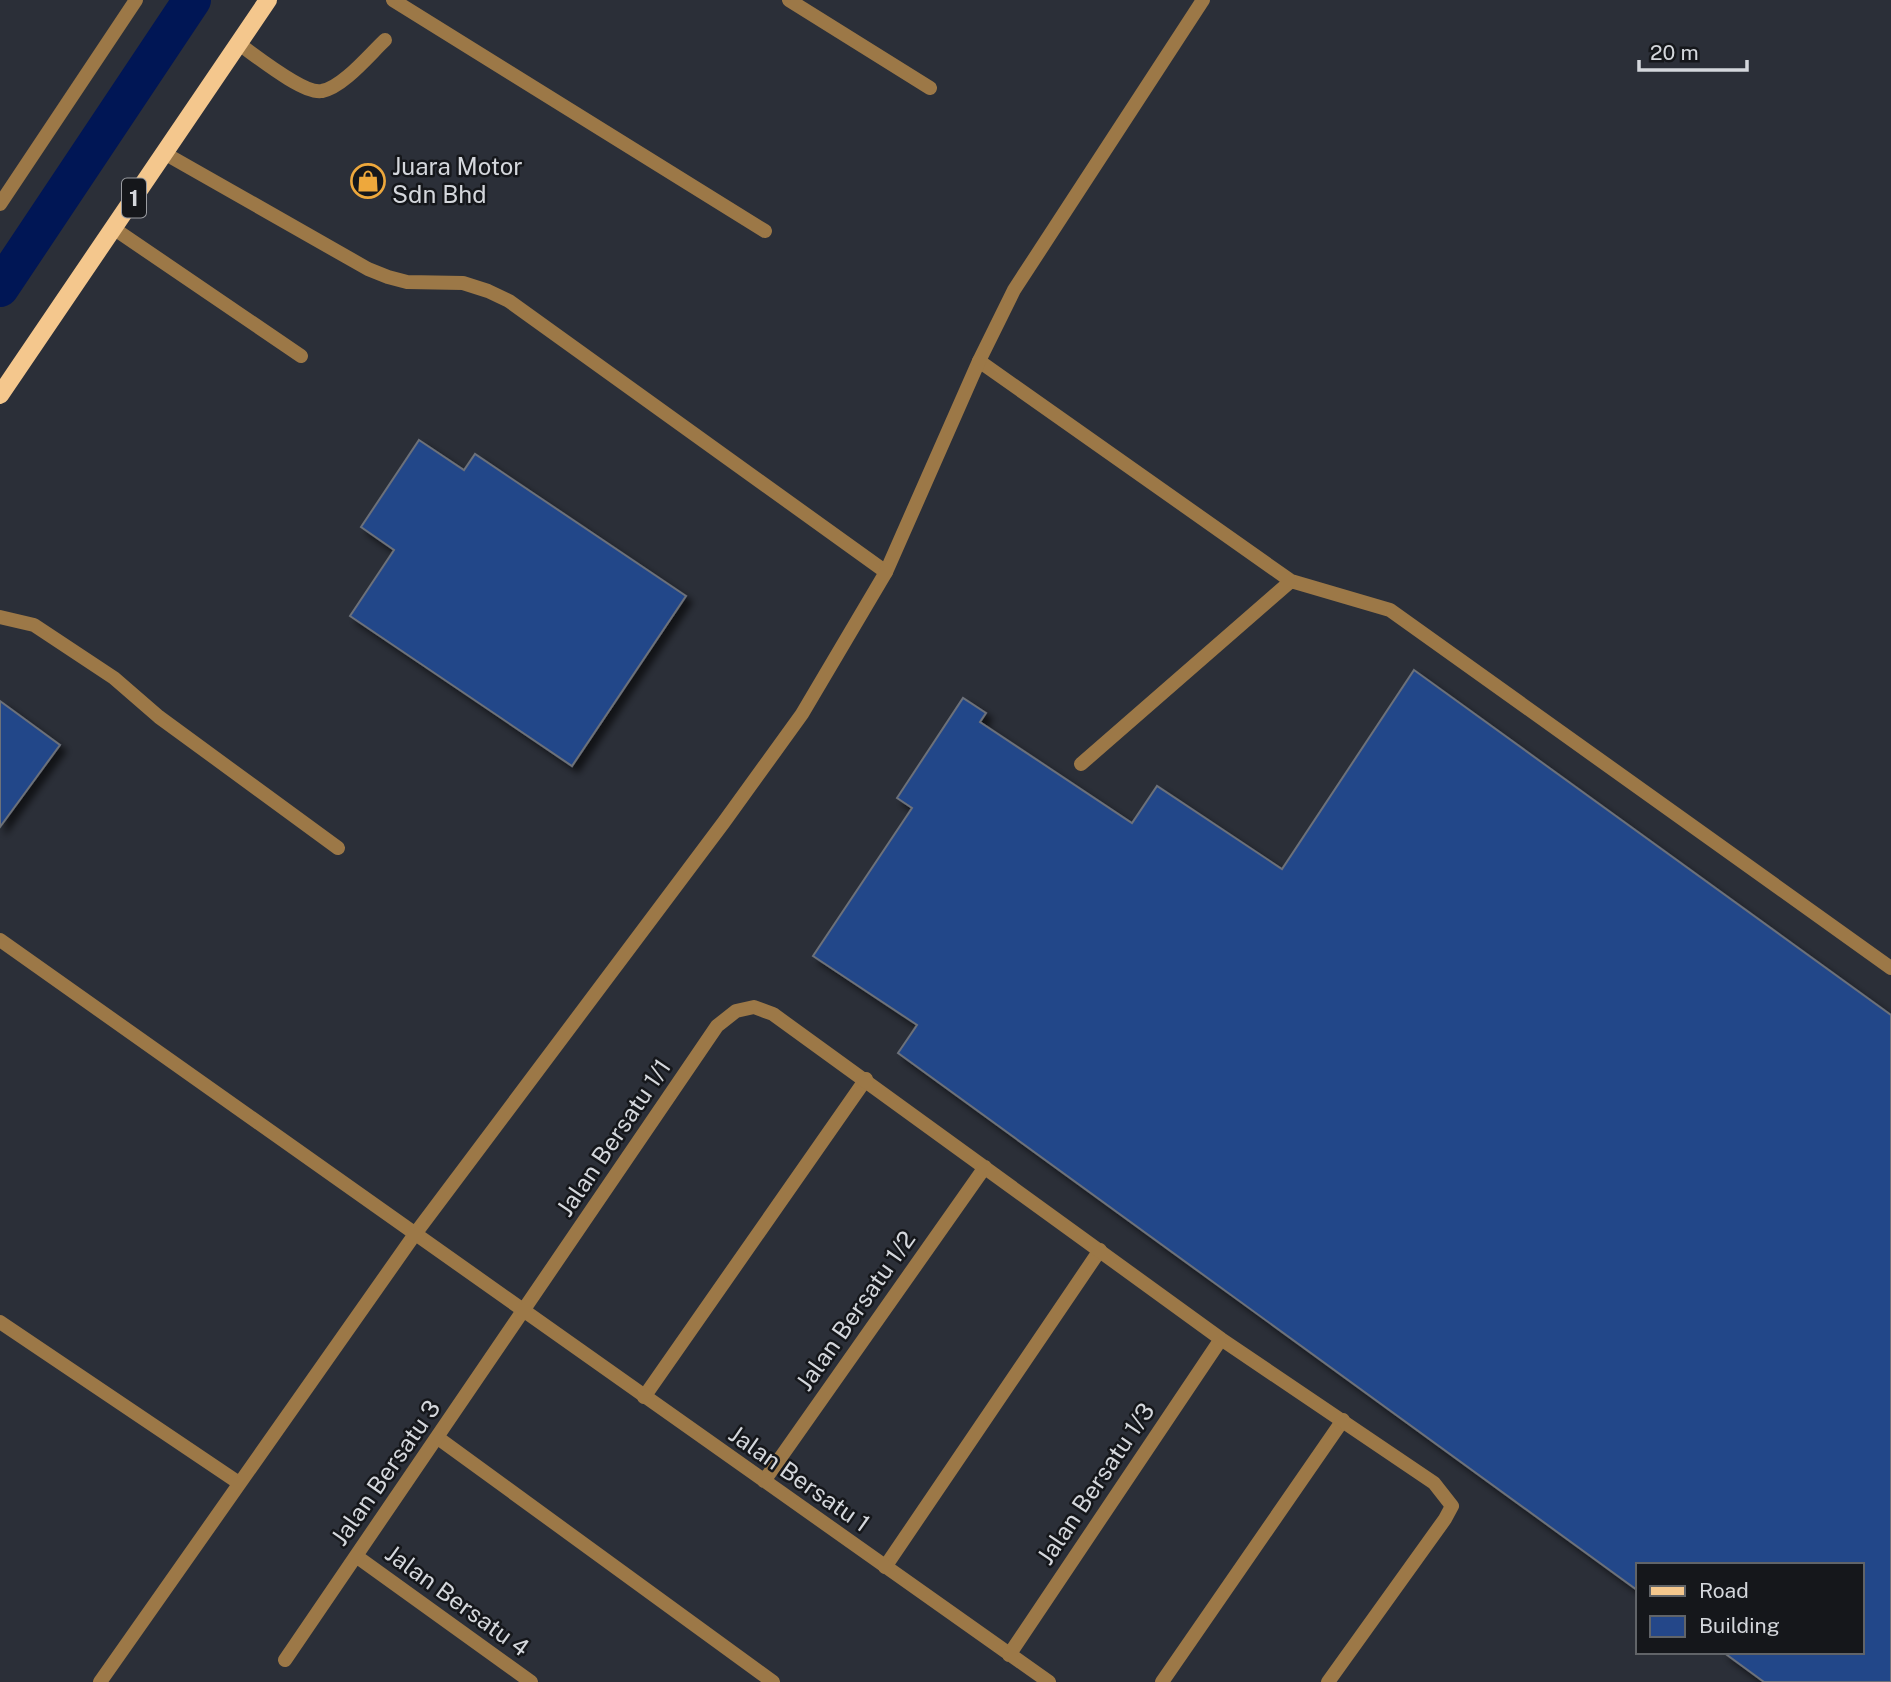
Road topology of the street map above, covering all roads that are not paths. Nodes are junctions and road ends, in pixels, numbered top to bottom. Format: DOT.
graph roads {
  1 [pos="136,0"];
  2 [pos="268,0"];
  3 [pos="393,0"];
  4 [pos="789,0"];
  5 [pos="1203,0"];
  6 [pos="385,40"];
  7 [pos="239,44"];
  8 [pos="930,88"];
  9 [pos="164,153"];
  10 [pos="0,205"];
  11 [pos="113,228"];
  12 [pos="765,231"];
  13 [pos="301,356"];
  14 [pos="979,361"];
  15 [pos="0,395"];
  16 [pos="886,572"];
  17 [pos="1291,581"];
  18 [pos="0,617"];
  19 [pos="1081,764"];
  20 [pos="338,848"];
  21 [pos="0,940"];
  22 [pos="1891,968"];
  23 [pos="866,1079"];
  24 [pos="985,1167"];
  25 [pos="415,1234"];
  26 [pos="1100,1250"];
  27 [pos="524,1312"];
  28 [pos="0,1322"];
  29 [pos="1221,1339"];
  30 [pos="644,1397"];
  31 [pos="1343,1420"];
  32 [pos="438,1438"];
  33 [pos="764,1481"];
  34 [pos="239,1483"];
  35 [pos="356,1556"];
  36 [pos="885,1567"];
  37 [pos="1009,1655"];
  38 [pos="285,1660"];
  39 [pos="100,1682"];
  40 [pos="531,1682"];
  41 [pos="773,1682"];
  42 [pos="1049,1682"];
  43 [pos="1162,1682"];
  44 [pos="1328,1682"];
  1 -- 10 [label="street"];
  2 -- 7 [label="main road, 1"];
  3 -- 12 [label="street"];
  4 -- 8 [label="street"];
  5 -- 14 [label="street"];
  6 -- 7 [label="street"];
  7 -- 9 [label="main road, 1"];
  9 -- 11 [label="main road, 1"];
  9 -- 16 [label="street"];
  11 -- 13 [label="street"];
  11 -- 15 [label="main road, 1"];
  14 -- 16 [label="street"];
  14 -- 17 [label="street"];
  16 -- 25 [label="street"];
  17 -- 19 [label="street"];
  17 -- 22 [label="street"];
  18 -- 20 [label="street"];
  21 -- 25 [label="street, Jalan Bersatu 1"];
  23 -- 24 [label="street"];
  23 -- 27 [label="street, Jalan Bersatu 1/1"];
  23 -- 30 [label="street"];
  24 -- 26 [label="street"];
  24 -- 33 [label="street, Jalan Bersatu 1/2"];
  25 -- 27 [label="street, Jalan Bersatu 1"];
  25 -- 34 [label="street"];
  26 -- 29 [label="street"];
  26 -- 36 [label="street"];
  27 -- 30 [label="street, Jalan Bersatu 1"];
  27 -- 32 [label="street, Jalan Bersatu 3"];
  28 -- 34 [label="street"];
  29 -- 31 [label="street"];
  29 -- 37 [label="street, Jalan Bersatu 1/3"];
  30 -- 33 [label="street, Jalan Bersatu 1"];
  31 -- 43 [label="street"];
  31 -- 44 [label="street"];
  32 -- 35 [label="street, Jalan Bersatu 3"];
  32 -- 41 [label="street"];
  33 -- 36 [label="street, Jalan Bersatu 1"];
  34 -- 39 [label="street"];
  35 -- 38 [label="street, Jalan Bersatu 3"];
  35 -- 40 [label="street, Jalan Bersatu 4"];
  36 -- 37 [label="street, Jalan Bersatu 1"];
  37 -- 42 [label="street, Jalan Bersatu 1"];
}
